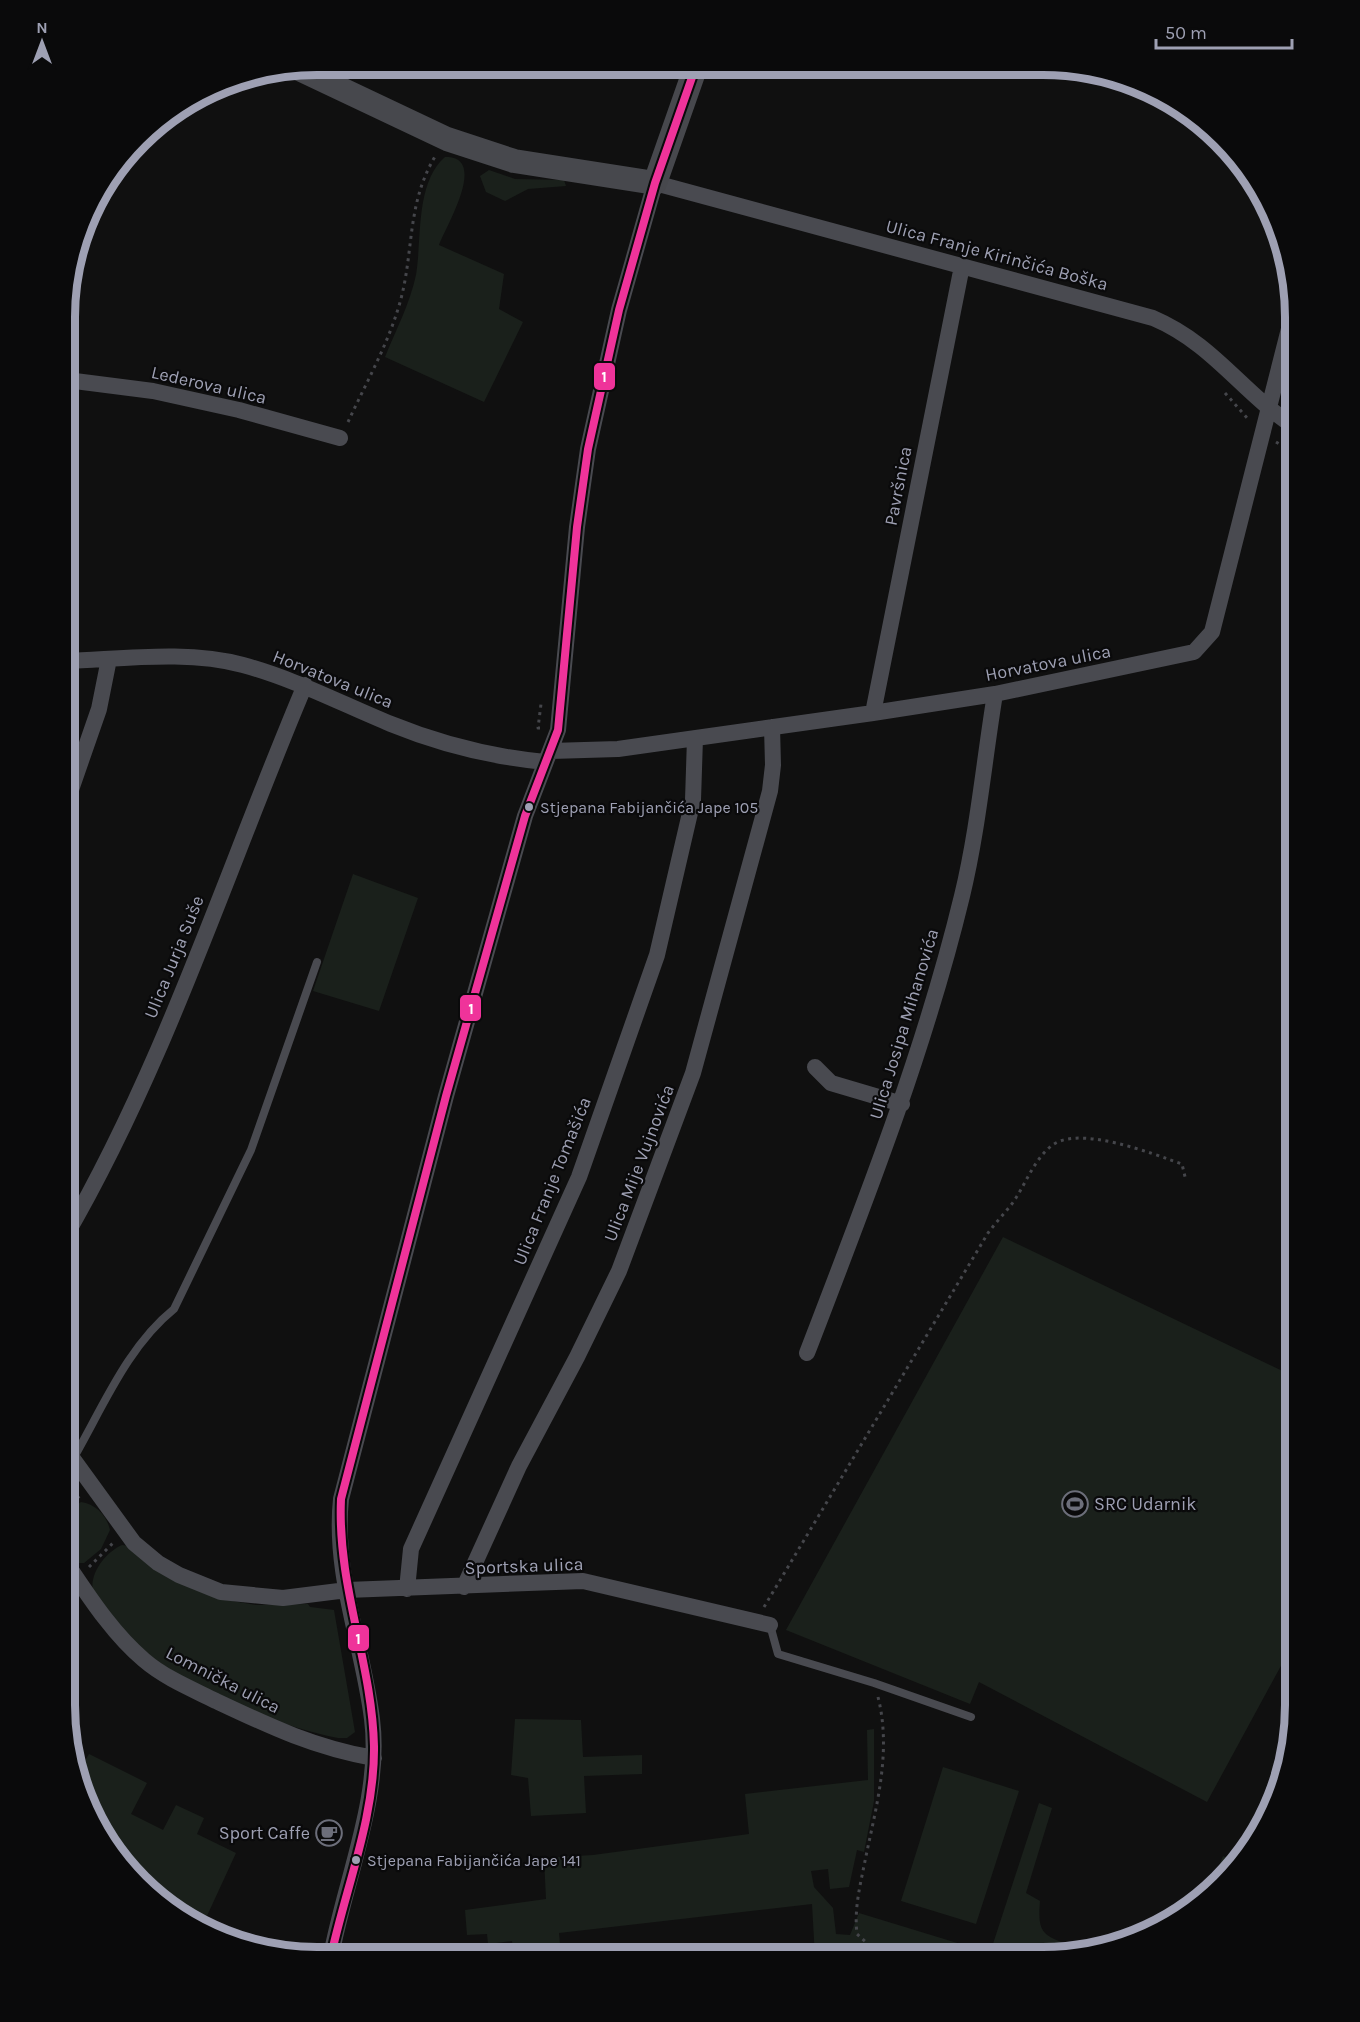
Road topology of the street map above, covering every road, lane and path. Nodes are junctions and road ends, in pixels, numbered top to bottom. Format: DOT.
graph roads {
  1 [pos="313,75"];
  2 [pos="693,75"];
  3 [pos="447,138"];
  4 [pos="655,183"];
  5 [pos="962,266"];
  6 [pos="1285,344"];
  7 [pos="75,381"];
  8 [pos="1223,391"];
  9 [pos="1268,410"];
  10 [pos="1285,421"];
  11 [pos="1262,434"];
  12 [pos="340,438"];
  13 [pos="1285,448"];
  14 [pos="109,659"];
  15 [pos="75,661"];
  16 [pos="305,685"];
  17 [pos="995,694"];
  18 [pos="873,713"];
  19 [pos="772,727"];
  20 [pos="695,738"];
  21 [pos="548,756"];
  22 [pos="75,778"];
  23 [pos="317,962"];
  24 [pos="815,1067"];
  25 [pos="902,1104"];
  26 [pos="1186,1181"];
  27 [pos="75,1218"];
  28 [pos="807,1353"];
  29 [pos="75,1444"];
  30 [pos="75,1463"];
  31 [pos="123,1532"];
  32 [pos="75,1576"];
  33 [pos="77,1579"];
  34 [pos="464,1587"];
  35 [pos="407,1589"];
  36 [pos="347,1590"];
  37 [pos="763,1623"];
  38 [pos="874,1683"];
  39 [pos="971,1717"];
  40 [pos="374,1758"];
  41 [pos="333,1947"];
  42 [pos="871,1947"];
  1 -- 3 [label="main road"];
  2 -- 4 [label="main road"];
  3 -- 4 [label="main road"];
  3 -- 12 [label="path"];
  4 -- 5 [label="street, Ulica Franje Kirinčića Boška"];
  4 -- 21 [label="street"];
  5 -- 9 [label="street, Ulica Franje Kirinčića Boška"];
  5 -- 18 [label="street, Pavršnica"];
  6 -- 9 [label="street, Horvatova ulica"];
  7 -- 12 [label="street, Lederova ulica"];
  8 -- 11 [label="path"];
  9 -- 10 [label="street, Ulica Franje Kirinčića Boška"];
  9 -- 11 [label="street, Horvatova ulica"];
  11 -- 13 [label="path"];
  11 -- 17 [label="street, Horvatova ulica"];
  14 -- 15 [label="street, Horvatova ulica"];
  14 -- 16 [label="street, Horvatova ulica"];
  14 -- 22 [label="street"];
  16 -- 21 [label="street, Horvatova ulica"];
  16 -- 27 [label="street, Ulica Jurja Suše"];
  17 -- 18 [label="street, Horvatova ulica"];
  17 -- 25 [label="street, Ulica Josipa Mihanovića"];
  18 -- 19 [label="street, Horvatova ulica"];
  19 -- 20 [label="street, Horvatova ulica"];
  19 -- 34 [label="street, Ulica Mije Vujnovića"];
  20 -- 21 [label="street, Horvatova ulica"];
  20 -- 35 [label="street, Ulica Franje Tomašića"];
  21 -- 36 [label="street"];
  23 -- 29 [label="lane"];
  24 -- 25 [label="street"];
  25 -- 28 [label="street, Ulica Josipa Mihanovića"];
  26 -- 37 [label="path"];
  30 -- 31 [label="street"];
  31 -- 33 [label="path"];
  31 -- 36 [label="street"];
  32 -- 33 [label="street, Lomnička ulica"];
  33 -- 40 [label="street, Lomnička ulica"];
  34 -- 35 [label="street, Sportska ulica"];
  34 -- 37 [label="street, Sportska ulica"];
  35 -- 36 [label="street, Sportska ulica"];
  36 -- 40 [label="street"];
  37 -- 38 [label="lane"];
  38 -- 39 [label="lane"];
  38 -- 42 [label="path"];
  40 -- 41 [label="street"];
}
